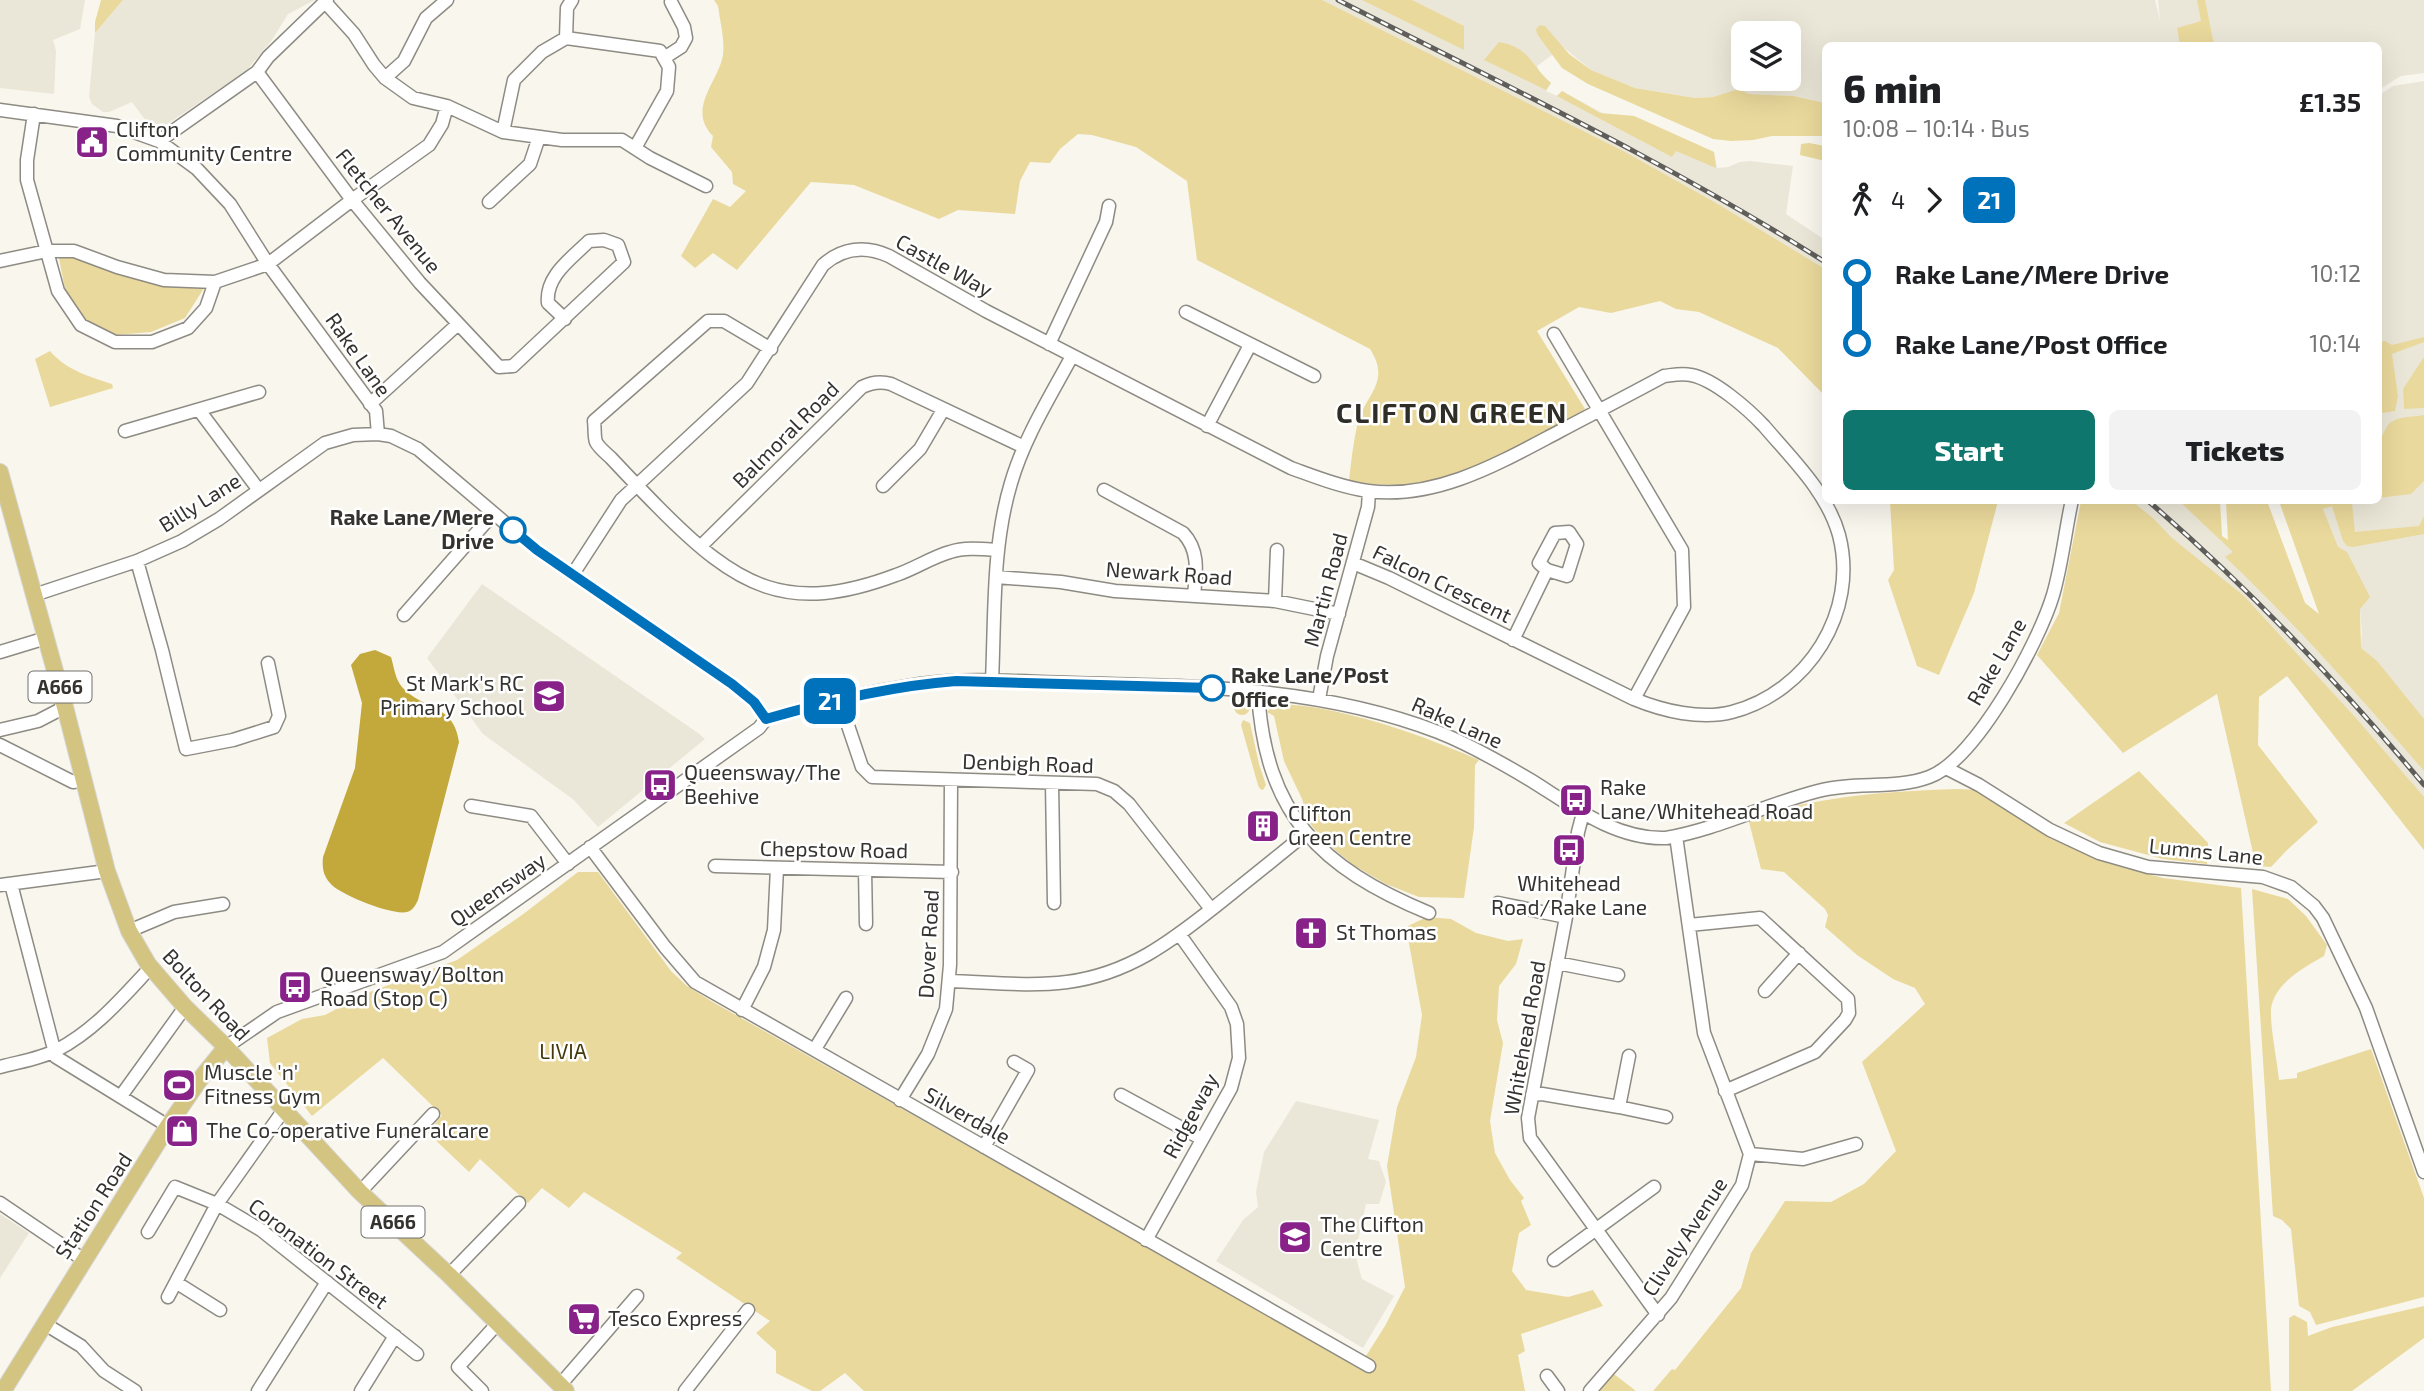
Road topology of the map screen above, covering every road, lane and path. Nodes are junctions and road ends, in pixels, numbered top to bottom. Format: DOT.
graph roads {
  1 [pos="447,0"];
  2 [pos="572,0"];
  3 [pos="326,1"];
  4 [pos="671,2"];
  5 [pos="566,38"];
  6 [pos="664,58"];
  7 [pos="257,72"];
  8 [pos="385,78"];
  9 [pos="447,106"];
  10 [pos="0,110"];
  11 [pos="34,114"];
  12 [pos="503,132"];
  13 [pos="539,137"];
  14 [pos="159,141"];
  15 [pos="635,148"];
  16 [pos="706,186"];
  17 [pos="352,200"];
  18 [pos="489,202"];
  19 [pos="1109,206"];
  20 [pos="47,251"];
  21 [pos="0,261"];
  22 [pos="268,264"];
  23 [pos="215,282"];
  24 [pos="1186,312"];
  25 [pos="565,319"];
  26 [pos="458,324"];
  27 [pos="1554,334"];
  28 [pos="1049,344"];
  29 [pos="1250,345"];
  30 [pos="771,349"];
  31 [pos="1072,356"];
  32 [pos="1314,376"];
  33 [pos="258,392"];
  34 [pos="370,404"];
  35 [pos="199,410"];
  36 [pos="943,410"];
  37 [pos="1600,410"];
  38 [pos="1207,426"];
  39 [pos="125,431"];
  40 [pos="378,434"];
  41 [pos="1024,447"];
  42 [pos="0,472"];
  43 [pos="637,486"];
  44 [pos="883,486"];
  45 [pos="258,489"];
  46 [pos="1104,489"];
  47 [pos="1369,491"];
  48 [pos="1822,499"];
  49 [pos="1825,504"];
  50 [pos="2071,504"];
  51 [pos="494,513"];
  52 [pos="701,546"];
  53 [pos="998,550"];
  54 [pos="1277,550"];
  55 [pos="137,561"];
  56 [pos="1353,563"];
  57 [pos="1547,570"];
  58 [pos="573,574"];
  59 [pos="996,577"];
  60 [pos="34,594"];
  61 [pos="1194,596"];
  62 [pos="1275,601"];
  63 [pos="1339,614"];
  64 [pos="404,615"];
  65 [pos="46,638"];
  66 [pos="1513,640"];
  67 [pos="0,652"];
  68 [pos="268,663"];
  69 [pos="992,681"];
  70 [pos="1258,692"];
  71 [pos="839,699"];
  72 [pos="1319,699"];
  73 [pos="1634,699"];
  74 [pos="65,707"];
  75 [pos="766,719"];
  76 [pos="0,730"];
  77 [pos="0,745"];
  78 [pos="1946,768"];
  79 [pos="84,780"];
  80 [pos="951,780"];
  81 [pos="1052,783"];
  82 [pos="471,807"];
  83 [pos="1583,813"];
  84 [pos="1305,834"];
  85 [pos="1676,836"];
  86 [pos="590,847"];
  87 [pos="568,864"];
  88 [pos="715,866"];
  89 [pos="777,868"];
  90 [pos="865,870"];
  91 [pos="107,871"];
  92 [pos="952,872"];
  93 [pos="6,885"];
  94 [pos="1054,903"];
  95 [pos="1498,903"];
  96 [pos="223,904"];
  97 [pos="1211,909"];
  98 [pos="1429,913"];
  99 [pos="1566,917"];
  100 [pos="866,924"];
  101 [pos="1689,926"];
  102 [pos="129,931"];
  103 [pos="1180,935"];
  104 [pos="1799,953"];
  105 [pos="1558,963"];
  106 [pos="150,968"];
  107 [pos="1618,975"];
  108 [pos="949,981"];
  109 [pos="1765,991"];
  110 [pos="846,998"];
  111 [pos="185,1007"];
  112 [pos="742,1010"];
  113 [pos="226,1047"];
  114 [pos="815,1049"];
  115 [pos="55,1051"];
  116 [pos="1629,1056"];
  117 [pos="1014,1062"];
  118 [pos="0,1067"];
  119 [pos="1725,1091"];
  120 [pos="1121,1095"];
  121 [pos="1532,1095"];
  122 [pos="121,1096"];
  123 [pos="900,1100"];
  124 [pos="1619,1107"];
  125 [pos="283,1111"];
  126 [pos="433,1114"];
  127 [pos="1666,1117"];
  128 [pos="169,1126"];
  129 [pos="1202,1139"];
  130 [pos="1856,1144"];
  131 [pos="984,1147"];
  132 [pos="1749,1154"];
  133 [pos="2424,1172"];
  134 [pos="1654,1187"];
  135 [pos="360,1192"];
  136 [pos="0,1203"];
  137 [pos="519,1203"];
  138 [pos="217,1204"];
  139 [pos="1596,1229"];
  140 [pos="148,1232"];
  141 [pos="1146,1240"];
  142 [pos="84,1260"];
  143 [pos="1554,1260"];
  144 [pos="449,1275"];
  145 [pos="327,1282"];
  146 [pos="177,1283"];
  147 [pos="636,1296"];
  148 [pos="168,1297"];
  149 [pos="220,1310"];
  150 [pos="748,1310"];
  151 [pos="1658,1315"];
  152 [pos="498,1323"];
  153 [pos="45,1324"];
  154 [pos="395,1336"];
  155 [pos="417,1354"];
  156 [pos="1369,1366"];
  157 [pos="1547,1376"];
  158 [pos="3,1388"];
  159 [pos="563,1388"];
  160 [pos="135,1391"];
  161 [pos="258,1391"];
  162 [pos="360,1391"];
  163 [pos="482,1391"];
  164 [pos="685,1391"];
  165 [pos="1558,1391"];
  166 [pos="1590,1391"];
  1 -- 8 [label="street"];
  2 -- 5 [label="street"];
  3 -- 7 [label="street"];
  3 -- 8 [label="street"];
  4 -- 6 [label="street"];
  5 -- 6 [label="street"];
  5 -- 12 [label="street"];
  6 -- 15 [label="street"];
  7 -- 14 [label="street"];
  7 -- 17 [label="street, Fletcher Avenue"];
  8 -- 9 [label="street"];
  9 -- 12 [label="street"];
  9 -- 17 [label="street"];
  10 -- 11 [label="street, Rake Lane"];
  11 -- 14 [label="street, Rake Lane"];
  11 -- 20 [label="street"];
  12 -- 13 [label="street"];
  13 -- 15 [label="street"];
  13 -- 18 [label="street"];
  14 -- 22 [label="street, Rake Lane"];
  15 -- 16 [label="street"];
  17 -- 22 [label="street"];
  17 -- 26 [label="street, Fletcher Avenue"];
  19 -- 28 [label="street"];
  20 -- 21 [label="street"];
  20 -- 23 [label="street"];
  20 -- 23 [label="street"];
  22 -- 23 [label="street"];
  22 -- 34 [label="street, Rake Lane"];
  24 -- 29 [label="street"];
  25 -- 25 [label="street"];
  25 -- 26 [label="street, Fletcher Avenue"];
  26 -- 34 [label="street"];
  27 -- 37 [label="street"];
  28 -- 30 [label="street, Castle Way"];
  28 -- 31 [label="street, Castle Way"];
  29 -- 32 [label="street"];
  29 -- 38 [label="street"];
  30 -- 43 [label="street, Castle Way"];
  30 -- 43 [label="street"];
  31 -- 38 [label="street, Castle Way"];
  31 -- 41 [label="street"];
  33 -- 35 [label="street"];
  34 -- 40 [label="street, Rake Lane"];
  35 -- 39 [label="street"];
  35 -- 45 [label="street"];
  36 -- 41 [label="street, Balmoral Road"];
  36 -- 44 [label="street"];
  36 -- 52 [label="street, Balmoral Road"];
  37 -- 47 [label="street, Castle Way"];
  37 -- 48 [label="street, Falcon Crescent"];
  37 -- 73 [label="street"];
  38 -- 47 [label="street, Castle Way"];
  40 -- 45 [label="street, Billy Lane"];
  40 -- 51 [label="street"];
  41 -- 53 [label="street"];
  42 -- 60 [label="main road, Bolton Road / A666"];
  43 -- 52 [label="street"];
  43 -- 58 [label="street, Castle Way"];
  45 -- 55 [label="street, Billy Lane"];
  46 -- 61 [label="street"];
  47 -- 56 [label="street, Martin Road"];
  49 -- 73 [label="street, Falcon Crescent"];
  50 -- 78 [label="street, Rake Lane"];
  51 -- 58 [label="street"];
  51 -- 64 [label="street"];
  52 -- 53 [label="street"];
  53 -- 59 [label="street"];
  54 -- 62 [label="street"];
  55 -- 60 [label="street, Billy Lane"];
  55 -- 68 [label="street"];
  56 -- 63 [label="street, Martin Road"];
  56 -- 66 [label="street, Falcon Crescent"];
  57 -- 66 [label="street, Falcon Crescent"];
  58 -- 75 [label="street"];
  59 -- 61 [label="street, Newark Road"];
  59 -- 69 [label="street"];
  60 -- 65 [label="main road, Bolton Road / A666"];
  61 -- 62 [label="street, Newark Road"];
  62 -- 63 [label="street, Newark Road"];
  63 -- 72 [label="street, Martin Road"];
  65 -- 67 [label="street"];
  65 -- 74 [label="main road, Bolton Road / A666"];
  66 -- 73 [label="street, Falcon Crescent"];
  69 -- 70 [label="street, Rake Lane"];
  69 -- 71 [label="street, Rake Lane"];
  70 -- 72 [label="street, Rake Lane"];
  70 -- 84 [label="street"];
  71 -- 75 [label="street, Rake Lane"];
  71 -- 80 [label="street, Denbigh Road"];
  72 -- 83 [label="street, Rake Lane"];
  74 -- 76 [label="street"];
  74 -- 79 [label="main road, Bolton Road / A666"];
  75 -- 86 [label="street, Queensway"];
  77 -- 79 [label="street"];
  78 -- 85 [label="street, Rake Lane"];
  78 -- 133 [label="street, Lumns Lane"];
  79 -- 91 [label="main road, Bolton Road / A666"];
  80 -- 81 [label="street, Denbigh Road"];
  80 -- 92 [label="street, Dover Road"];
  81 -- 94 [label="street"];
  81 -- 97 [label="street, Denbigh Road"];
  82 -- 87 [label="street"];
  83 -- 85 [label="street, Rake Lane"];
  83 -- 99 [label="street, Whitehead Road"];
  84 -- 97 [label="street"];
  84 -- 98 [label="street"];
  85 -- 101 [label="street"];
  86 -- 87 [label="street, Queensway"];
  86 -- 112 [label="street, Silverdale"];
  87 -- 113 [label="street, Queensway"];
  88 -- 89 [label="street, Chepstow Road"];
  89 -- 90 [label="street, Chepstow Road"];
  89 -- 112 [label="street"];
  90 -- 92 [label="street, Chepstow Road"];
  90 -- 100 [label="street"];
  91 -- 93 [label="street"];
  91 -- 102 [label="main road, Bolton Road / A666"];
  92 -- 108 [label="street, Dover Road"];
  93 -- 115 [label="street"];
  95 -- 99 [label="street"];
  96 -- 102 [label="street"];
  97 -- 103 [label="street"];
  99 -- 105 [label="street, Whitehead Road"];
  101 -- 104 [label="street"];
  101 -- 119 [label="street"];
  102 -- 106 [label="main road, Bolton Road / A666"];
  103 -- 108 [label="street"];
  103 -- 129 [label="street, Ridgeway"];
  104 -- 109 [label="street"];
  104 -- 119 [label="street"];
  105 -- 107 [label="street"];
  105 -- 121 [label="street, Whitehead Road"];
  106 -- 111 [label="main road, Bolton Road / A666"];
  106 -- 115 [label="street"];
  108 -- 123 [label="street, Dover Road"];
  110 -- 114 [label="street"];
  111 -- 113 [label="main road, Bolton Road / A666"];
  111 -- 122 [label="street"];
  112 -- 114 [label="street, Silverdale"];
  113 -- 125 [label="main road, Bolton Road / A666"];
  113 -- 128 [label="main road, Station Road"];
  114 -- 123 [label="street, Silverdale"];
  115 -- 118 [label="street"];
  115 -- 122 [label="street"];
  116 -- 124 [label="street"];
  117 -- 131 [label="street"];
  119 -- 132 [label="street"];
  120 -- 129 [label="street"];
  121 -- 124 [label="street"];
  121 -- 139 [label="street, Whitehead Road"];
  122 -- 128 [label="street"];
  123 -- 131 [label="street, Silverdale"];
  124 -- 127 [label="street"];
  125 -- 135 [label="main road, Bolton Road / A666"];
  125 -- 138 [label="street"];
  126 -- 135 [label="street"];
  128 -- 142 [label="main road, Station Road"];
  129 -- 141 [label="street, Ridgeway"];
  130 -- 132 [label="street"];
  131 -- 141 [label="street, Silverdale"];
  132 -- 151 [label="street, Clively Avenue"];
  134 -- 139 [label="street"];
  135 -- 144 [label="main road, Bolton Road / A666"];
  136 -- 142 [label="street"];
  137 -- 144 [label="street"];
  138 -- 140 [label="street, Coronation Street"];
  138 -- 145 [label="street, Coronation Street"];
  138 -- 146 [label="street"];
  139 -- 143 [label="street"];
  139 -- 151 [label="street, Whitehead Road"];
  141 -- 156 [label="street, Silverdale"];
  142 -- 153 [label="main road, Station Road"];
  144 -- 152 [label="main road, Bolton Road / A666"];
  145 -- 154 [label="street, Coronation Street"];
  145 -- 161 [label="street"];
  146 -- 148 [label="street"];
  146 -- 149 [label="street"];
  147 -- 159 [label="street"];
  150 -- 164 [label="street"];
  151 -- 166 [label="street, Clively Avenue"];
  152 -- 159 [label="main road, Bolton Road / A666"];
  152 -- 163 [label="street"];
  153 -- 158 [label="main road, Station Road"];
  153 -- 160 [label="street"];
  154 -- 155 [label="street, Coronation Street"];
  154 -- 162 [label="street, Coronation Street"];
  157 -- 165 [label="street"];
}
